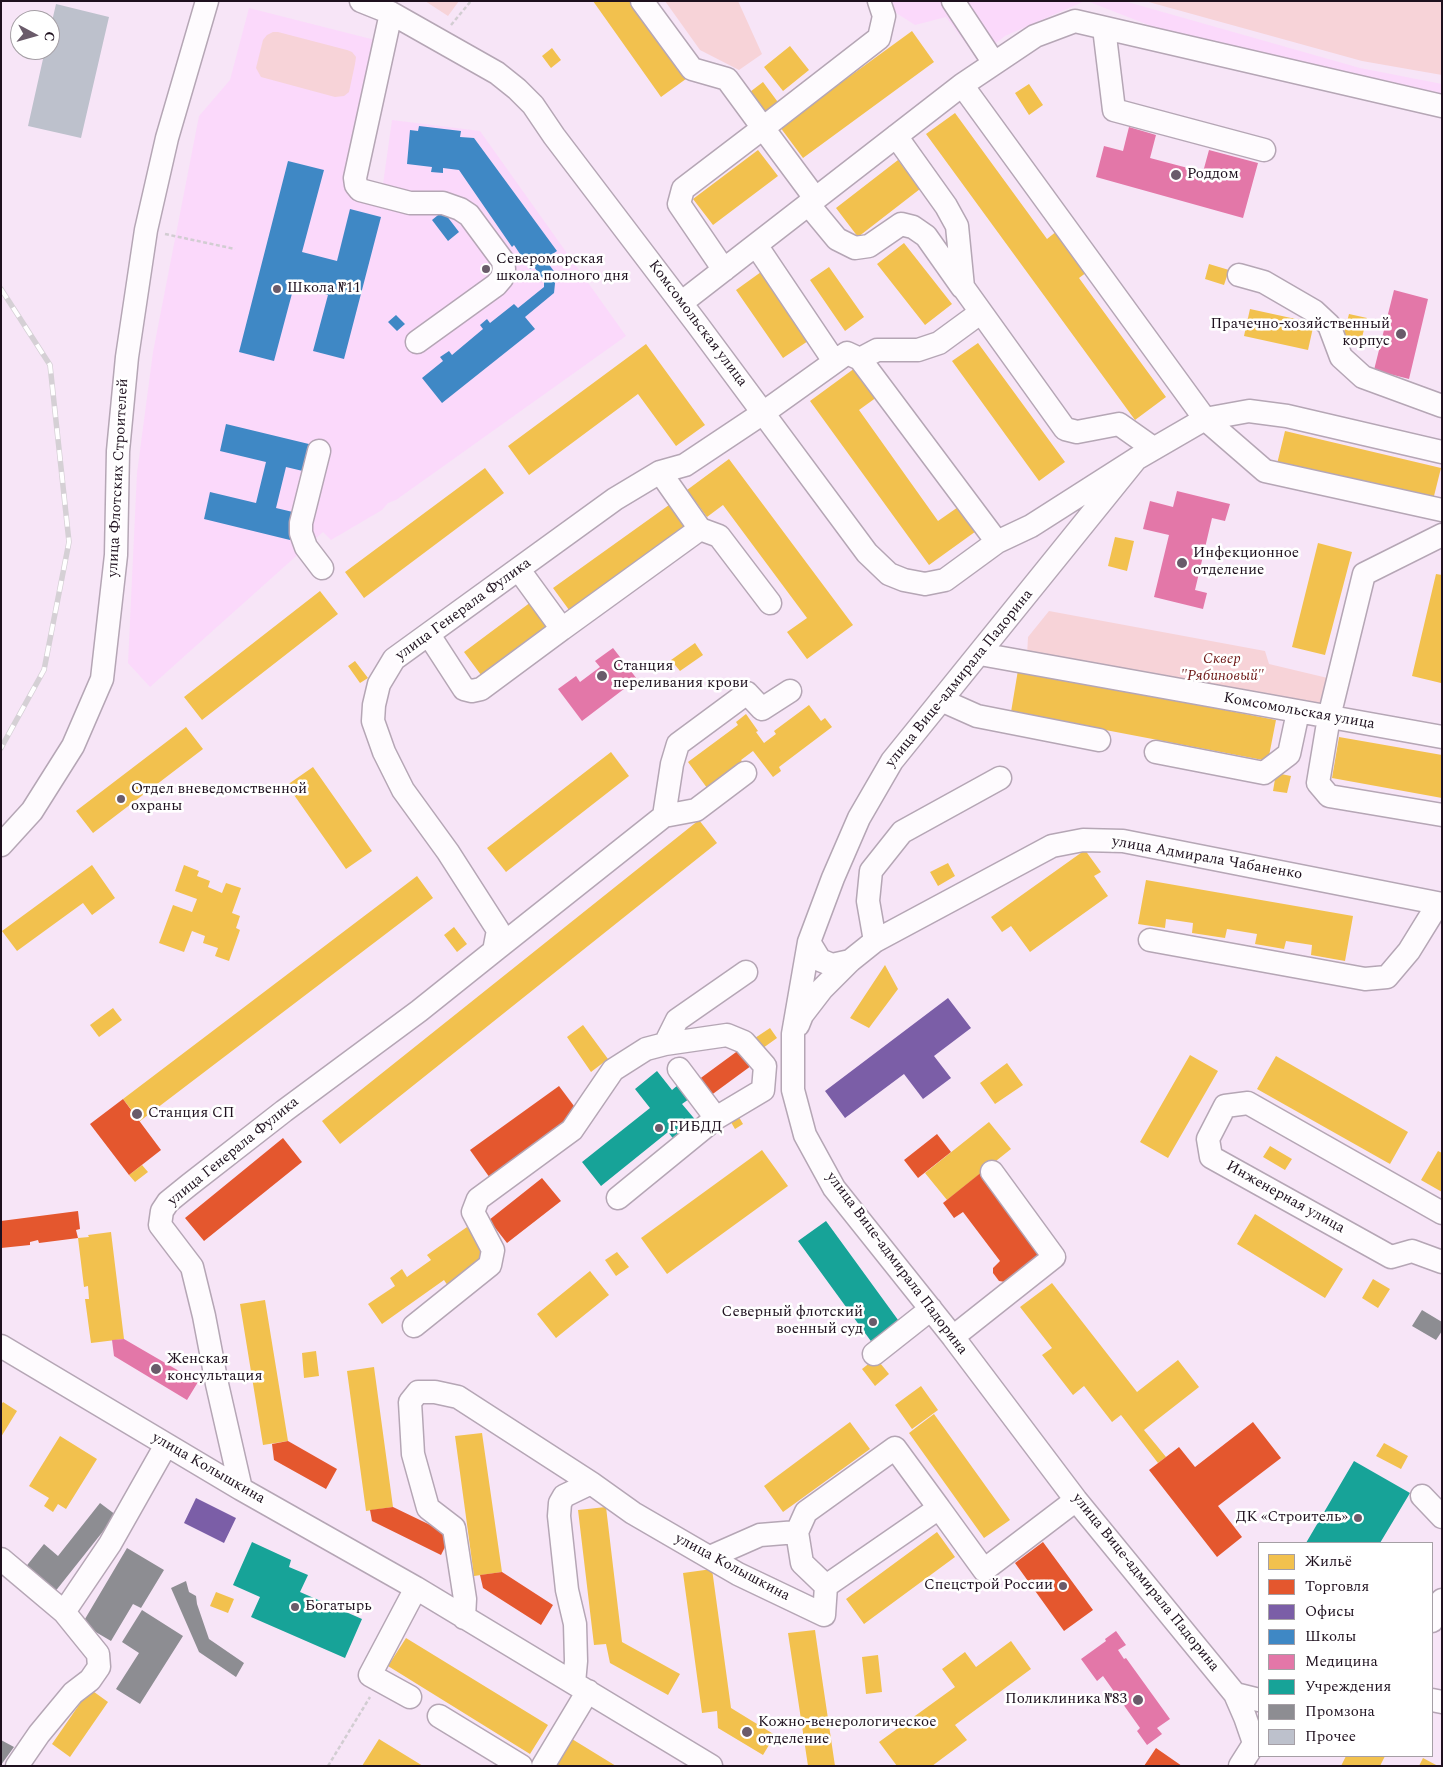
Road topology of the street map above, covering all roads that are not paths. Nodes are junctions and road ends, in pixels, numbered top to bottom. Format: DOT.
graph roads {
  1 [pos="208,1"];
  2 [pos="361,1"];
  3 [pos="642,1"];
  4 [pos="879,1"];
  5 [pos="953,1"];
  6 [pos="391,13"];
  7 [pos="1104,28"];
  8 [pos="994,63"];
  9 [pos="962,85"];
  10 [pos="1442,106"];
  11 [pos="763,128"];
  12 [pos="896,136"];
  13 [pos="1264,150"];
  14 [pos="812,201"];
  15 [pos="756,245"];
  16 [pos="724,270"];
  17 [pos="1239,275"];
  18 [pos="963,288"];
  19 [pos="681,303"];
  20 [pos="980,313"];
  21 [pos="417,342"];
  22 [pos="860,358"];
  23 [pos="834,361"];
  24 [pos="1442,406"];
  25 [pos="763,414"];
  26 [pos="1205,419"];
  27 [pos="319,451"];
  28 [pos="1442,452"];
  29 [pos="1144,453"];
  30 [pos="660,472"];
  31 [pos="1442,510"];
  32 [pos="1031,526"];
  33 [pos="700,529"];
  34 [pos="1442,535"];
  35 [pos="997,542"];
  36 [pos="1058,556"];
  37 [pos="322,568"];
  38 [pos="519,570"];
  39 [pos="770,603"];
  40 [pos="562,630"];
  41 [pos="428,635"];
  42 [pos="980,654"];
  43 [pos="790,690"];
  44 [pos="941,700"];
  45 [pos="1298,712"];
  46 [pos="1329,717"];
  47 [pos="1442,737"];
  48 [pos="1099,740"];
  49 [pos="1156,752"];
  50 [pos="745,773"];
  51 [pos="1000,778"];
  52 [pos="1442,815"];
  53 [pos="664,816"];
  54 [pos="1,845"];
  55 [pos="1440,904"];
  56 [pos="1150,940"];
  57 [pos="875,941"];
  58 [pos="809,942"];
  59 [pos="494,951"];
  60 [pos="850,961"];
  61 [pos="746,972"];
  62 [pos="793,1034"];
  63 [pos="666,1044"];
  64 [pos="679,1069"];
  65 [pos="763,1090"];
  66 [pos="793,1090"];
  67 [pos="716,1118"];
  68 [pos="992,1172"];
  69 [pos="618,1198"];
  70 [pos="1442,1213"];
  71 [pos="1442,1262"];
  72 [pos="931,1309"];
  73 [pos="414,1326"];
  74 [pos="953,1337"];
  75 [pos="1,1346"];
  76 [pos="874,1354"];
  77 [pos="166,1445"];
  78 [pos="592,1483"];
  79 [pos="241,1489"];
  80 [pos="1422,1496"];
  81 [pos="1076,1500"];
  82 [pos="939,1508"];
  83 [pos="1442,1517"];
  84 [pos="797,1532"];
  85 [pos="710,1557"];
  86 [pos="1,1559"];
  87 [pos="826,1586"];
  88 [pos="416,1588"];
  89 [pos="1442,1600"];
  90 [pos="64,1612"];
  91 [pos="464,1618"];
  92 [pos="1433,1619"];
  93 [pos="581,1687"];
  94 [pos="1234,1694"];
  95 [pos="410,1696"];
  96 [pos="1258,1700"];
  97 [pos="439,1716"];
  98 [pos="1256,1740"];
  99 [pos="17,1766"];
  100 [pos="521,1766"];
  101 [pos="543,1766"];
  102 [pos="711,1766"];
  103 [pos="1240,1766"];
  1 -- 54 [label="street, улица Флотских Строителей"];
  2 -- 6 [label="street, Комсомольская улица"];
  3 -- 11 [label="street"];
  4 -- 11 [label="street"];
  5 -- 8 [label="street"];
  6 -- 19 [label="street, Комсомольская улица"];
  6 -- 21 [label="street"];
  7 -- 8 [label="street"];
  7 -- 10 [label="street"];
  7 -- 13 [label="street"];
  8 -- 9 [label="street"];
  9 -- 12 [label="street"];
  9 -- 26 [label="street"];
  11 -- 14 [label="street"];
  11 -- 16 [label="street"];
  12 -- 14 [label="street"];
  12 -- 18 [label="street"];
  14 -- 15 [label="street"];
  14 -- 18 [label="street"];
  15 -- 16 [label="street"];
  15 -- 23 [label="street"];
  16 -- 19 [label="street"];
  17 -- 24 [label="street"];
  18 -- 20 [label="street"];
  19 -- 25 [label="street, Комсомольская улица"];
  20 -- 22 [label="street"];
  20 -- 29 [label="street"];
  22 -- 23 [label="street"];
  22 -- 35 [label="street"];
  23 -- 25 [label="street, улица Генерала Фулика"];
  25 -- 30 [label="street, улица Генерала Фулика"];
  25 -- 35 [label="street, Комсомольская улица"];
  26 -- 28 [label="street, Комсомольская улица"];
  26 -- 29 [label="street, Комсомольская улица"];
  26 -- 31 [label="street"];
  27 -- 37 [label="street"];
  29 -- 32 [label="street, Комсомольская улица"];
  29 -- 36 [label="street, Комсомольская улица"];
  30 -- 33 [label="street"];
  30 -- 38 [label="street, улица Генерала Фулика"];
  32 -- 35 [label="street, Комсомольская улица"];
  32 -- 36 [label="street"];
  33 -- 39 [label="street"];
  33 -- 40 [label="street"];
  34 -- 46 [label="street"];
  36 -- 42 [label="street, улица Вице-адмирала Падорина"];
  38 -- 40 [label="street"];
  38 -- 41 [label="street, улица Генерала Фулика"];
  40 -- 41 [label="street"];
  41 -- 59 [label="street, улица Генерала Фулика"];
  42 -- 44 [label="street, улица Вице-адмирала Падорина"];
  42 -- 45 [label="street, Комсомольская улица"];
  43 -- 53 [label="street"];
  44 -- 48 [label="street"];
  44 -- 58 [label="street, улица Вице-адмирала Падорина"];
  45 -- 46 [label="street, Комсомольская улица"];
  45 -- 49 [label="street"];
  46 -- 47 [label="street, Комсомольская улица"];
  46 -- 52 [label="street"];
  50 -- 53 [label="street"];
  51 -- 57 [label="street"];
  53 -- 59 [label="street, улица Генерала Фулика"];
  55 -- 56 [label="street"];
  55 -- 57 [label="street, улица Адмирала Чабаненко"];
  57 -- 60 [label="street, улица Адмирала Чабаненко"];
  58 -- 60 [label="street"];
  58 -- 62 [label="street, улица Вице-адмирала Падорина"];
  59 -- 79 [label="street, улица Генерала Фулика"];
  60 -- 62 [label="street, улица Адмирала Чабаненко"];
  61 -- 63 [label="street"];
  62 -- 66 [label="street, улица Вице-адмирала Падорина"];
  63 -- 65 [label="street"];
  63 -- 73 [label="street"];
  64 -- 67 [label="street"];
  65 -- 66 [label="street"];
  65 -- 67 [label="street"];
  66 -- 72 [label="street, улица Вице-адмирала Падорина"];
  67 -- 69 [label="street"];
  68 -- 74 [label="street"];
  70 -- 71 [label="street, Инженерная улица"];
  72 -- 74 [label="street, улица Вице-адмирала Падорина"];
  72 -- 76 [label="street"];
  74 -- 81 [label="street, улица Вице-адмирала Падорина"];
  75 -- 77 [label="street, улица Колышкина"];
  77 -- 79 [label="street, улица Колышкина"];
  77 -- 90 [label="street"];
  78 -- 85 [label="street, улица Колышкина"];
  78 -- 91 [label="street, улица Колышкина"];
  78 -- 93 [label="street"];
  79 -- 88 [label="street, улица Колышкина"];
  80 -- 83 [label="street"];
  81 -- 82 [label="street"];
  81 -- 94 [label="street, улица Вице-адмирала Падорина"];
  82 -- 84 [label="street"];
  82 -- 87 [label="street"];
  84 -- 85 [label="street"];
  84 -- 87 [label="street"];
  85 -- 87 [label="street, улица Колышкина"];
  86 -- 90 [label="street"];
  88 -- 91 [label="street, улица Колышкина"];
  88 -- 95 [label="street"];
  89 -- 92 [label="street"];
  90 -- 99 [label="street"];
  91 -- 93 [label="street, улица Колышкина"];
  93 -- 101 [label="street"];
  93 -- 102 [label="street, улица Колышкина"];
  94 -- 96 [label="street"];
  94 -- 98 [label="street, улица Вице-адмирала Падорина"];
  97 -- 100 [label="street"];
  98 -- 103 [label="street"];
}
